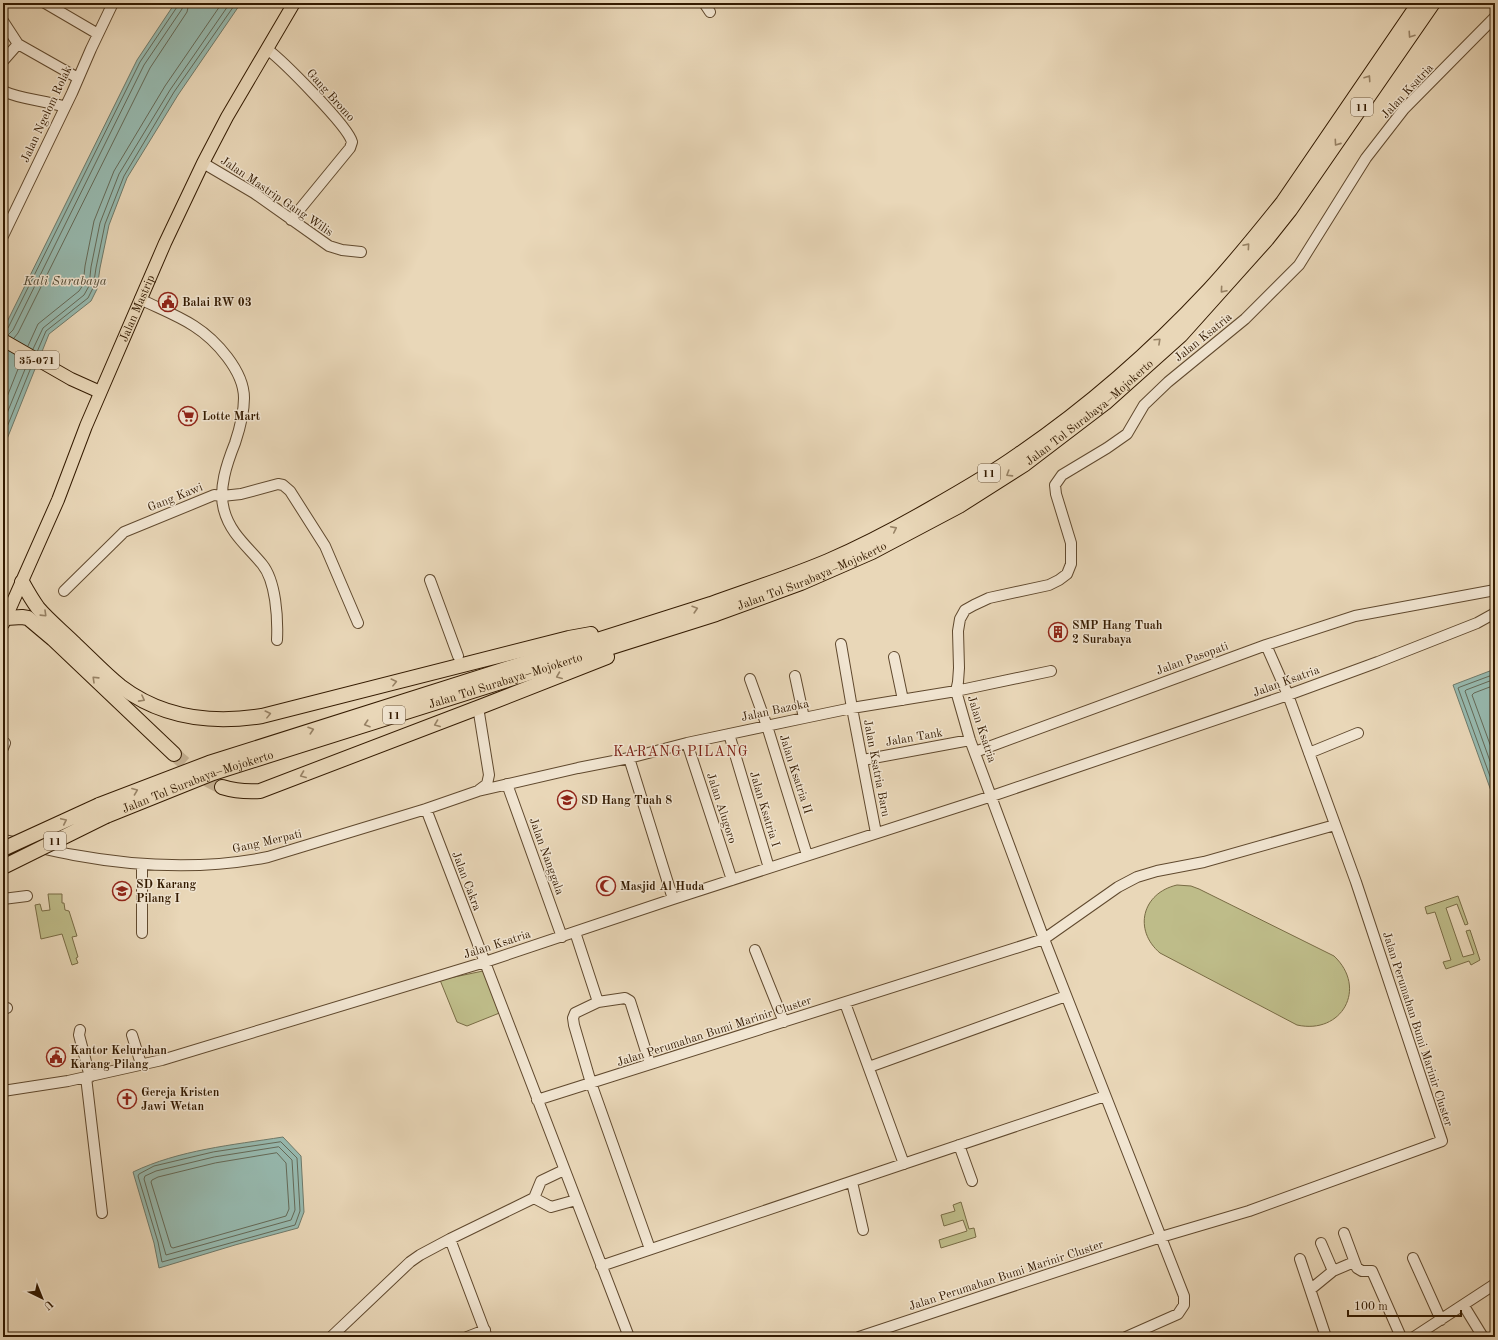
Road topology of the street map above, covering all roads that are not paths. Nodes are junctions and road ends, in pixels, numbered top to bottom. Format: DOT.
graph roads {
  1 [pos="45,3"];
  2 [pos="113,3"];
  3 [pos="294,3"];
  4 [pos="704,3"];
  5 [pos="1419,3"];
  6 [pos="1433,3"];
  7 [pos="710,12"];
  8 [pos="1495,17"];
  9 [pos="3,21"];
  10 [pos="98,34"];
  11 [pos="18,44"];
  12 [pos="267,49"];
  13 [pos="3,60"];
  14 [pos="79,75"];
  15 [pos="3,91"];
  16 [pos="65,108"];
  17 [pos="204,163"];
  18 [pos="1286,206"];
  19 [pos="291,220"];
  20 [pos="3,236"];
  21 [pos="1263,236"];
  22 [pos="361,252"];
  23 [pos="140,299"];
  24 [pos="3,340"];
  25 [pos="100,392"];
  26 [pos="222,496"];
  27 [pos="430,580"];
  28 [pos="22,582"];
  29 [pos="1495,590"];
  30 [pos="64,591"];
  31 [pos="1495,613"];
  32 [pos="658,620"];
  33 [pos="5,621"];
  34 [pos="358,623"];
  35 [pos="685,624"];
  36 [pos="277,640"];
  37 [pos="841,644"];
  38 [pos="1266,644"];
  39 [pos="458,656"];
  40 [pos="894,657"];
  41 [pos="1051,671"];
  42 [pos="795,676"];
  43 [pos="750,679"];
  44 [pos="956,691"];
  45 [pos="1288,695"];
  46 [pos="903,700"];
  47 [pos="852,708"];
  48 [pos="479,713"];
  49 [pos="804,718"];
  50 [pos="767,726"];
  51 [pos="1358,733"];
  52 [pos="729,734"];
  53 [pos="970,740"];
  54 [pos="687,743"];
  55 [pos="975,752"];
  56 [pos="1309,753"];
  57 [pos="174,754"];
  58 [pos="629,758"];
  59 [pos="863,760"];
  60 [pos="507,784"];
  61 [pos="222,787"];
  62 [pos="478,791"];
  63 [pos="992,796"];
  64 [pos="426,809"];
  65 [pos="103,810"];
  66 [pos="1335,825"];
  67 [pos="876,833"];
  68 [pos="3,840"];
  69 [pos="3,849"];
  70 [pos="808,855"];
  71 [pos="142,865"];
  72 [pos="3,867"];
  73 [pos="769,868"];
  74 [pos="732,880"];
  75 [pos="27,896"];
  76 [pos="3,899"];
  77 [pos="673,899"];
  78 [pos="575,932"];
  79 [pos="142,933"];
  80 [pos="562,936"];
  81 [pos="1044,939"];
  82 [pos="755,950"];
  83 [pos="485,962"];
  84 [pos="1066,996"];
  85 [pos="598,1002"];
  86 [pos="845,1003"];
  87 [pos="784,1022"];
  88 [pos="80,1030"];
  89 [pos="132,1035"];
  90 [pos="141,1064"];
  91 [pos="650,1064"];
  92 [pos="869,1066"];
  93 [pos="88,1077"];
  94 [pos="591,1083"];
  95 [pos="3,1091"];
  96 [pos="1105,1096"];
  97 [pos="537,1100"];
  98 [pos="960,1145"];
  99 [pos="904,1164"];
  100 [pos="564,1170"];
  101 [pos="972,1181"];
  102 [pos="852,1182"];
  103 [pos="534,1198"];
  104 [pos="576,1200"];
  105 [pos="102,1213"];
  106 [pos="863,1230"];
  107 [pos="1344,1233"];
  108 [pos="1161,1237"];
  109 [pos="450,1239"];
  110 [pos="1321,1243"];
  111 [pos="650,1249"];
  112 [pos="1413,1258"];
  113 [pos="1300,1259"];
  114 [pos="1354,1262"];
  115 [pos="601,1266"];
  116 [pos="1333,1271"];
  117 [pos="1495,1284"];
  118 [pos="1311,1289"];
  119 [pos="1464,1306"];
  120 [pos="1441,1320"];
  121 [pos="486,1334"];
  122 [pos="331,1337"];
  123 [pos="467,1337"];
  124 [pos="629,1337"];
  125 [pos="859,1337"];
  126 [pos="1126,1337"];
  127 [pos="1326,1337"];
  128 [pos="1401,1337"];
  129 [pos="1414,1337"];
  130 [pos="1482,1337"];
  1 -- 10 [label="street"];
  2 -- 10 [label="street, Jalan Ngelom Rolak"];
  3 -- 12 [label="main road, Jalan Mastrip"];
  4 -- 7 [label="street"];
  18 -- 5 [label="highway, Jalan Tol Surabaya–Mojokerto / 11, one-way"];
  6 -- 18 [label="highway, Jalan Tol Surabaya–Mojokerto / 11, one-way"];
  8 -- 44 [label="street, Jalan Ksatria"];
  9 -- 11 [label="street"];
  10 -- 14 [label="street, Jalan Ngelom Rolak"];
  11 -- 13 [label="street"];
  11 -- 14 [label="street"];
  12 -- 17 [label="main road, Jalan Mastrip"];
  12 -- 19 [label="street, Gang Bromo"];
  14 -- 16 [label="street, Jalan Ngelom Rolak"];
  15 -- 16 [label="street"];
  16 -- 20 [label="street, Jalan Ngelom Rolak"];
  17 -- 19 [label="street, Jalan Mastrip Gang Wilis"];
  17 -- 23 [label="main road, Jalan Mastrip"];
  18 -- 21 [label="highway, Jalan Tol Surabaya–Mojokerto / 11"];
  19 -- 22 [label="street, Jalan Mastrip Gang Wilis"];
  32 -- 21 [label="highway, Jalan Tol Surabaya–Mojokerto / 11, one-way"];
  21 -- 35 [label="highway, Jalan Tol Surabaya–Mojokerto / 11, one-way"];
  23 -- 25 [label="main road, Jalan Mastrip"];
  23 -- 26 [label="street"];
  24 -- 25 [label="main road, 35-071"];
  25 -- 28 [label="main road, Jalan Mastrip"];
  26 -- 30 [label="street, Gang Kawi"];
  26 -- 34 [label="street, Gang Kawi"];
  26 -- 36 [label="street"];
  27 -- 39 [label="street"];
  28 -- 32 [label="highway, one-way"];
  28 -- 33 [label="main road, Jalan Mastrip"];
  29 -- 38 [label="street, Jalan Pasopati"];
  31 -- 45 [label="street, Jalan Ksatria"];
  65 -- 32 [label="highway, Jalan Tol Surabaya–Mojokerto / 11, one-way"];
  57 -- 33 [label="highway, one-way"];
  35 -- 61 [label="highway, one-way"];
  35 -- 65 [label="highway, Jalan Tol Surabaya–Mojokerto / 11, one-way"];
  37 -- 47 [label="street, Jalan Ksatria Baru"];
  38 -- 45 [label="street, Jalan Perumahan Bumi Marinir Cluster"];
  38 -- 55 [label="street, Jalan Pasopati"];
  40 -- 46 [label="street"];
  41 -- 44 [label="street, Jalan Bazoka"];
  42 -- 49 [label="street"];
  43 -- 50 [label="street, Jalan Ksatria II"];
  44 -- 46 [label="street, Jalan Bazoka"];
  44 -- 53 [label="street, Jalan Ksatria"];
  45 -- 56 [label="street, Jalan Perumahan Bumi Marinir Cluster"];
  45 -- 63 [label="street, Jalan Ksatria"];
  46 -- 47 [label="street, Jalan Bazoka"];
  47 -- 49 [label="street, Jalan Bazoka"];
  47 -- 59 [label="street, Jalan Ksatria Baru"];
  48 -- 62 [label="street"];
  49 -- 50 [label="street, Jalan Bazoka"];
  50 -- 52 [label="street, Jalan Bazoka"];
  50 -- 70 [label="street, Jalan Ksatria II"];
  51 -- 56 [label="street"];
  52 -- 54 [label="street, Jalan Bazoka"];
  52 -- 73 [label="street, Jalan Ksatria I"];
  53 -- 55 [label="street, Jalan Ksatria"];
  53 -- 59 [label="street, Jalan Tank"];
  54 -- 58 [label="street, Jalan Bazoka"];
  54 -- 74 [label="street, Jalan Alugoro"];
  55 -- 63 [label="street, Jalan Ksatria"];
  56 -- 66 [label="street, Jalan Perumahan Bumi Marinir Cluster"];
  58 -- 60 [label="street, Jalan Bazoka"];
  58 -- 77 [label="street"];
  59 -- 67 [label="street, Jalan Ksatria Baru"];
  60 -- 62 [label="street, Gang Merpati"];
  60 -- 80 [label="street, Jalan Nanggala"];
  62 -- 64 [label="street, Gang Merpati"];
  63 -- 67 [label="street, Jalan Ksatria"];
  63 -- 81 [label="street"];
  64 -- 71 [label="street, Gang Merpati"];
  64 -- 83 [label="street, Jalan Cakra"];
  69 -- 65 [label="highway, Jalan Tol Surabaya–Mojokerto / 11, one-way, bridge"];
  65 -- 72 [label="highway, Jalan Tol Surabaya–Mojokerto / 11, bridge"];
  66 -- 81 [label="street, Jalan Perumahan Bumi Marinir Cluster"];
  66 -- 108 [label="street, Jalan Perumahan Bumi Marinir Cluster"];
  67 -- 70 [label="street, Jalan Ksatria"];
  68 -- 71 [label="street, Gang Merpati"];
  70 -- 73 [label="street, Jalan Ksatria"];
  71 -- 79 [label="street"];
  73 -- 74 [label="street, Jalan Ksatria"];
  74 -- 77 [label="street, Jalan Ksatria"];
  75 -- 76 [label="street"];
  77 -- 78 [label="street, Jalan Ksatria"];
  78 -- 80 [label="street, Jalan Ksatria"];
  78 -- 85 [label="street"];
  80 -- 83 [label="street, Jalan Ksatria"];
  81 -- 84 [label="street"];
  81 -- 86 [label="street, Jalan Perumahan Bumi Marinir Cluster"];
  82 -- 87 [label="street"];
  83 -- 90 [label="street, Jalan Ksatria"];
  83 -- 97 [label="street"];
  84 -- 92 [label="street"];
  84 -- 96 [label="street"];
  85 -- 91 [label="street"];
  85 -- 94 [label="street"];
  86 -- 87 [label="street, Jalan Perumahan Bumi Marinir Cluster"];
  86 -- 92 [label="street"];
  87 -- 91 [label="street, Jalan Perumahan Bumi Marinir Cluster"];
  88 -- 93 [label="street"];
  89 -- 90 [label="street"];
  90 -- 93 [label="street, Jalan Ksatria"];
  91 -- 94 [label="street, Jalan Perumahan Bumi Marinir Cluster"];
  92 -- 99 [label="street"];
  93 -- 95 [label="street, Jalan Ksatria"];
  93 -- 105 [label="street"];
  94 -- 97 [label="street, Jalan Perumahan Bumi Marinir Cluster"];
  94 -- 111 [label="street"];
  96 -- 98 [label="street"];
  96 -- 108 [label="street"];
  97 -- 100 [label="street"];
  98 -- 99 [label="street"];
  98 -- 101 [label="street"];
  99 -- 102 [label="street"];
  100 -- 103 [label="street"];
  100 -- 104 [label="street"];
  102 -- 106 [label="street"];
  102 -- 111 [label="street"];
  103 -- 104 [label="street"];
  103 -- 109 [label="street"];
  104 -- 115 [label="street"];
  107 -- 114 [label="street"];
  108 -- 125 [label="street, Jalan Perumahan Bumi Marinir Cluster"];
  108 -- 126 [label="street"];
  109 -- 121 [label="street"];
  109 -- 122 [label="street"];
  110 -- 116 [label="street"];
  111 -- 115 [label="street"];
  112 -- 120 [label="street"];
  113 -- 118 [label="street"];
  114 -- 116 [label="street"];
  114 -- 128 [label="street"];
  115 -- 124 [label="street"];
  116 -- 118 [label="street"];
  117 -- 119 [label="street"];
  118 -- 127 [label="street"];
  119 -- 120 [label="street"];
  119 -- 130 [label="street"];
  120 -- 129 [label="street"];
  121 -- 123 [label="street"];
}
